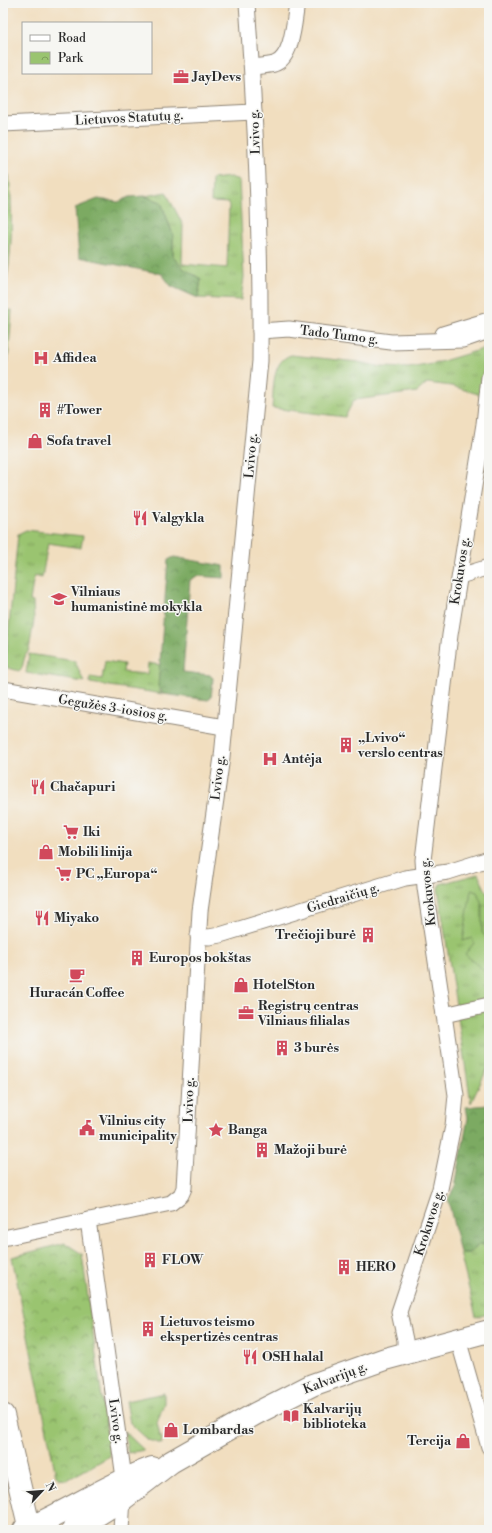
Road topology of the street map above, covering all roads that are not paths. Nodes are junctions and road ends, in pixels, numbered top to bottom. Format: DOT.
graph roads {
  1 [pos="247,3"];
  2 [pos="297,3"];
  3 [pos="252,67"];
  4 [pos="254,112"];
  5 [pos="3,124"];
  6 [pos="489,320"];
  7 [pos="260,331"];
  8 [pos="489,331"];
  9 [pos="418,341"];
  10 [pos="489,376"];
  11 [pos="486,424"];
  12 [pos="489,567"];
  13 [pos="460,576"];
  14 [pos="3,689"];
  15 [pos="224,727"];
  16 [pos="489,859"];
  17 [pos="424,876"];
  18 [pos="198,936"];
  19 [pos="489,1005"];
  20 [pos="444,1015"];
  21 [pos="88,1220"];
  22 [pos="3,1238"];
  23 [pos="489,1331"];
  24 [pos="458,1339"];
  25 [pos="405,1354"];
  26 [pos="3,1414"];
  27 [pos="489,1447"];
  28 [pos="124,1489"];
  29 [pos="28,1529"];
  30 [pos="73,1530"];
  31 [pos="120,1530"];
  1 -- 3 [label="street, Lvivo g."];
  2 -- 3 [label="street"];
  3 -- 4 [label="street, Lvivo g."];
  4 -- 5 [label="street, Lietuvos Statutų g."];
  4 -- 7 [label="street, Lvivo g."];
  6 -- 9 [label="street"];
  7 -- 9 [label="street, Tado Tumo g."];
  7 -- 15 [label="street, Lvivo g."];
  8 -- 9 [label="street"];
  10 -- 11 [label="street, Krokuvos g."];
  11 -- 13 [label="street, Krokuvos g."];
  12 -- 13 [label="street"];
  13 -- 17 [label="street, Krokuvos g."];
  14 -- 15 [label="street, Gegužės 3-iosios g."];
  15 -- 18 [label="street, Lvivo g."];
  16 -- 17 [label="street, Giedraičių g."];
  17 -- 18 [label="street, Giedraičių g."];
  17 -- 20 [label="street, Krokuvos g."];
  18 -- 21 [label="street, Lvivo g."];
  19 -- 20 [label="street"];
  20 -- 25 [label="street, Krokuvos g."];
  21 -- 22 [label="street"];
  21 -- 28 [label="street, Lvivo g."];
  23 -- 24 [label="main road, Kalvarijų g."];
  24 -- 25 [label="main road, Kalvarijų g."];
  24 -- 27 [label="street"];
  25 -- 28 [label="main road, Kalvarijų g."];
  26 -- 29 [label="main road"];
  28 -- 29 [label="main road, Kalvarijų g."];
  28 -- 30 [label="main road, Kalvarijų g."];
  28 -- 31 [label="street, Lvivo g."];
}
